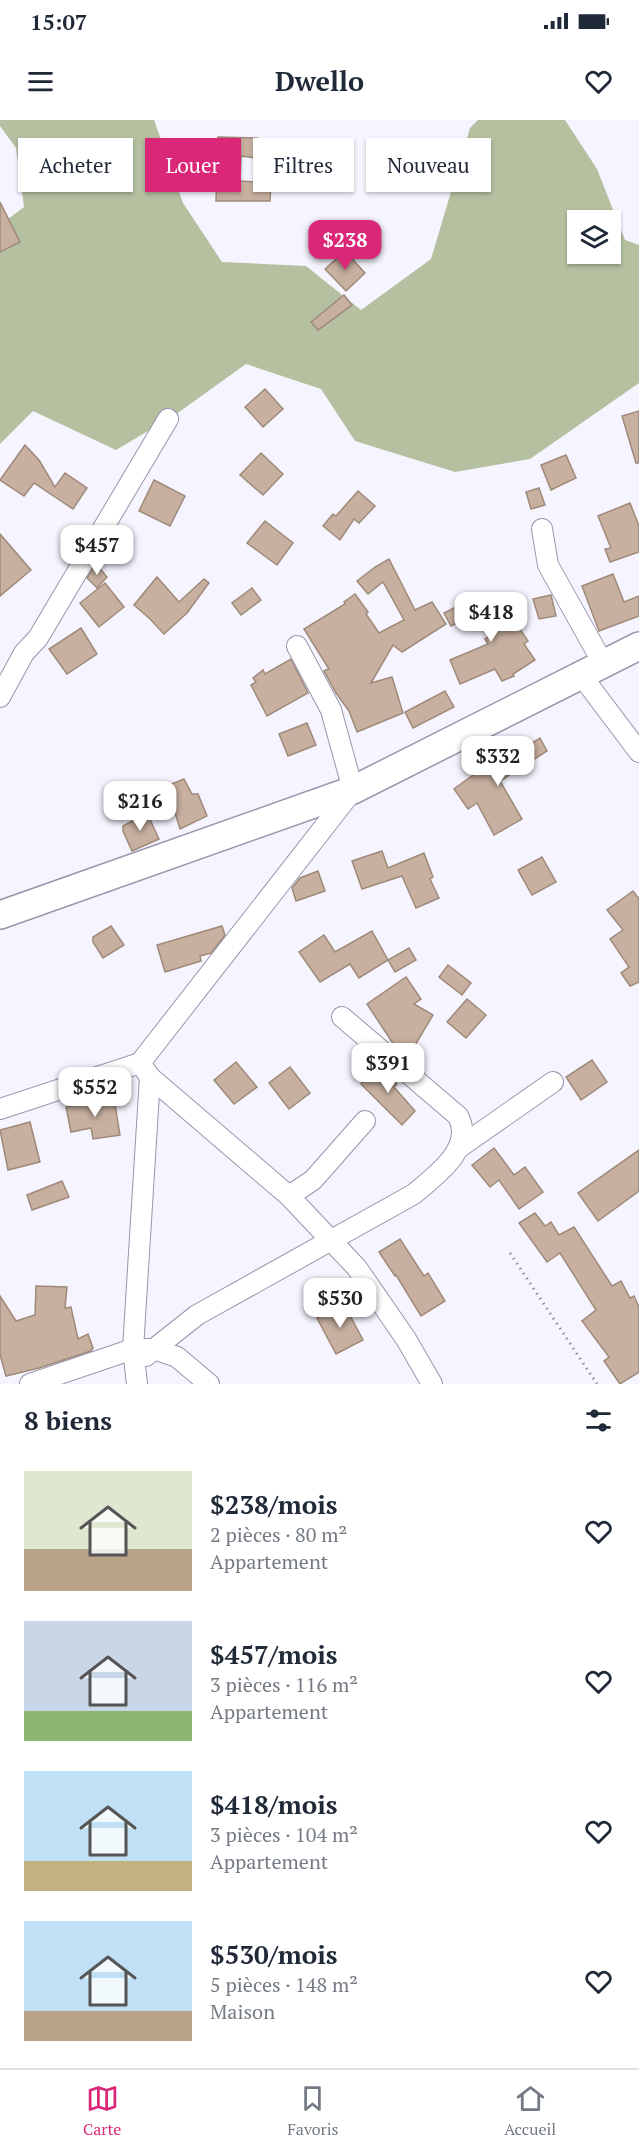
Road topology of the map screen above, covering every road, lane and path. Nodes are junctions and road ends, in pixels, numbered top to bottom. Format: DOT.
graph roads {
  1 [pos="168,419"];
  2 [pos="542,529"];
  3 [pos="297,646"];
  4 [pos="639,646"];
  5 [pos="593,670"];
  6 [pos="0,697"];
  7 [pos="639,752"];
  8 [pos="353,790"];
  9 [pos="0,915"];
  10 [pos="342,1017"];
  11 [pos="145,1070"];
  12 [pos="553,1082"];
  13 [pos="0,1109"];
  14 [pos="365,1121"];
  15 [pos="460,1147"];
  16 [pos="289,1196"];
  17 [pos="330,1239"];
  18 [pos="510,1253"];
  19 [pos="154,1349"];
  20 [pos="135,1366"];
  21 [pos="30,1384"];
  22 [pos="209,1384"];
  23 [pos="432,1384"];
  24 [pos="597,1384"];
  1 -- 6 [label="street"];
  2 -- 5 [label="street"];
  3 -- 8 [label="street"];
  4 -- 5 [label="highway"];
  5 -- 7 [label="street"];
  5 -- 8 [label="highway"];
  8 -- 9 [label="highway"];
  8 -- 11 [label="street"];
  10 -- 15 [label="street"];
  11 -- 13 [label="street"];
  11 -- 16 [label="street"];
  11 -- 20 [label="street"];
  12 -- 15 [label="street"];
  14 -- 16 [label="street"];
  15 -- 17 [label="street"];
  16 -- 17 [label="street"];
  17 -- 19 [label="street"];
  17 -- 23 [label="street"];
  18 -- 24 [label="path"];
  19 -- 20 [label="street"];
  19 -- 22 [label="street"];
  20 -- 21 [label="street"];
}
